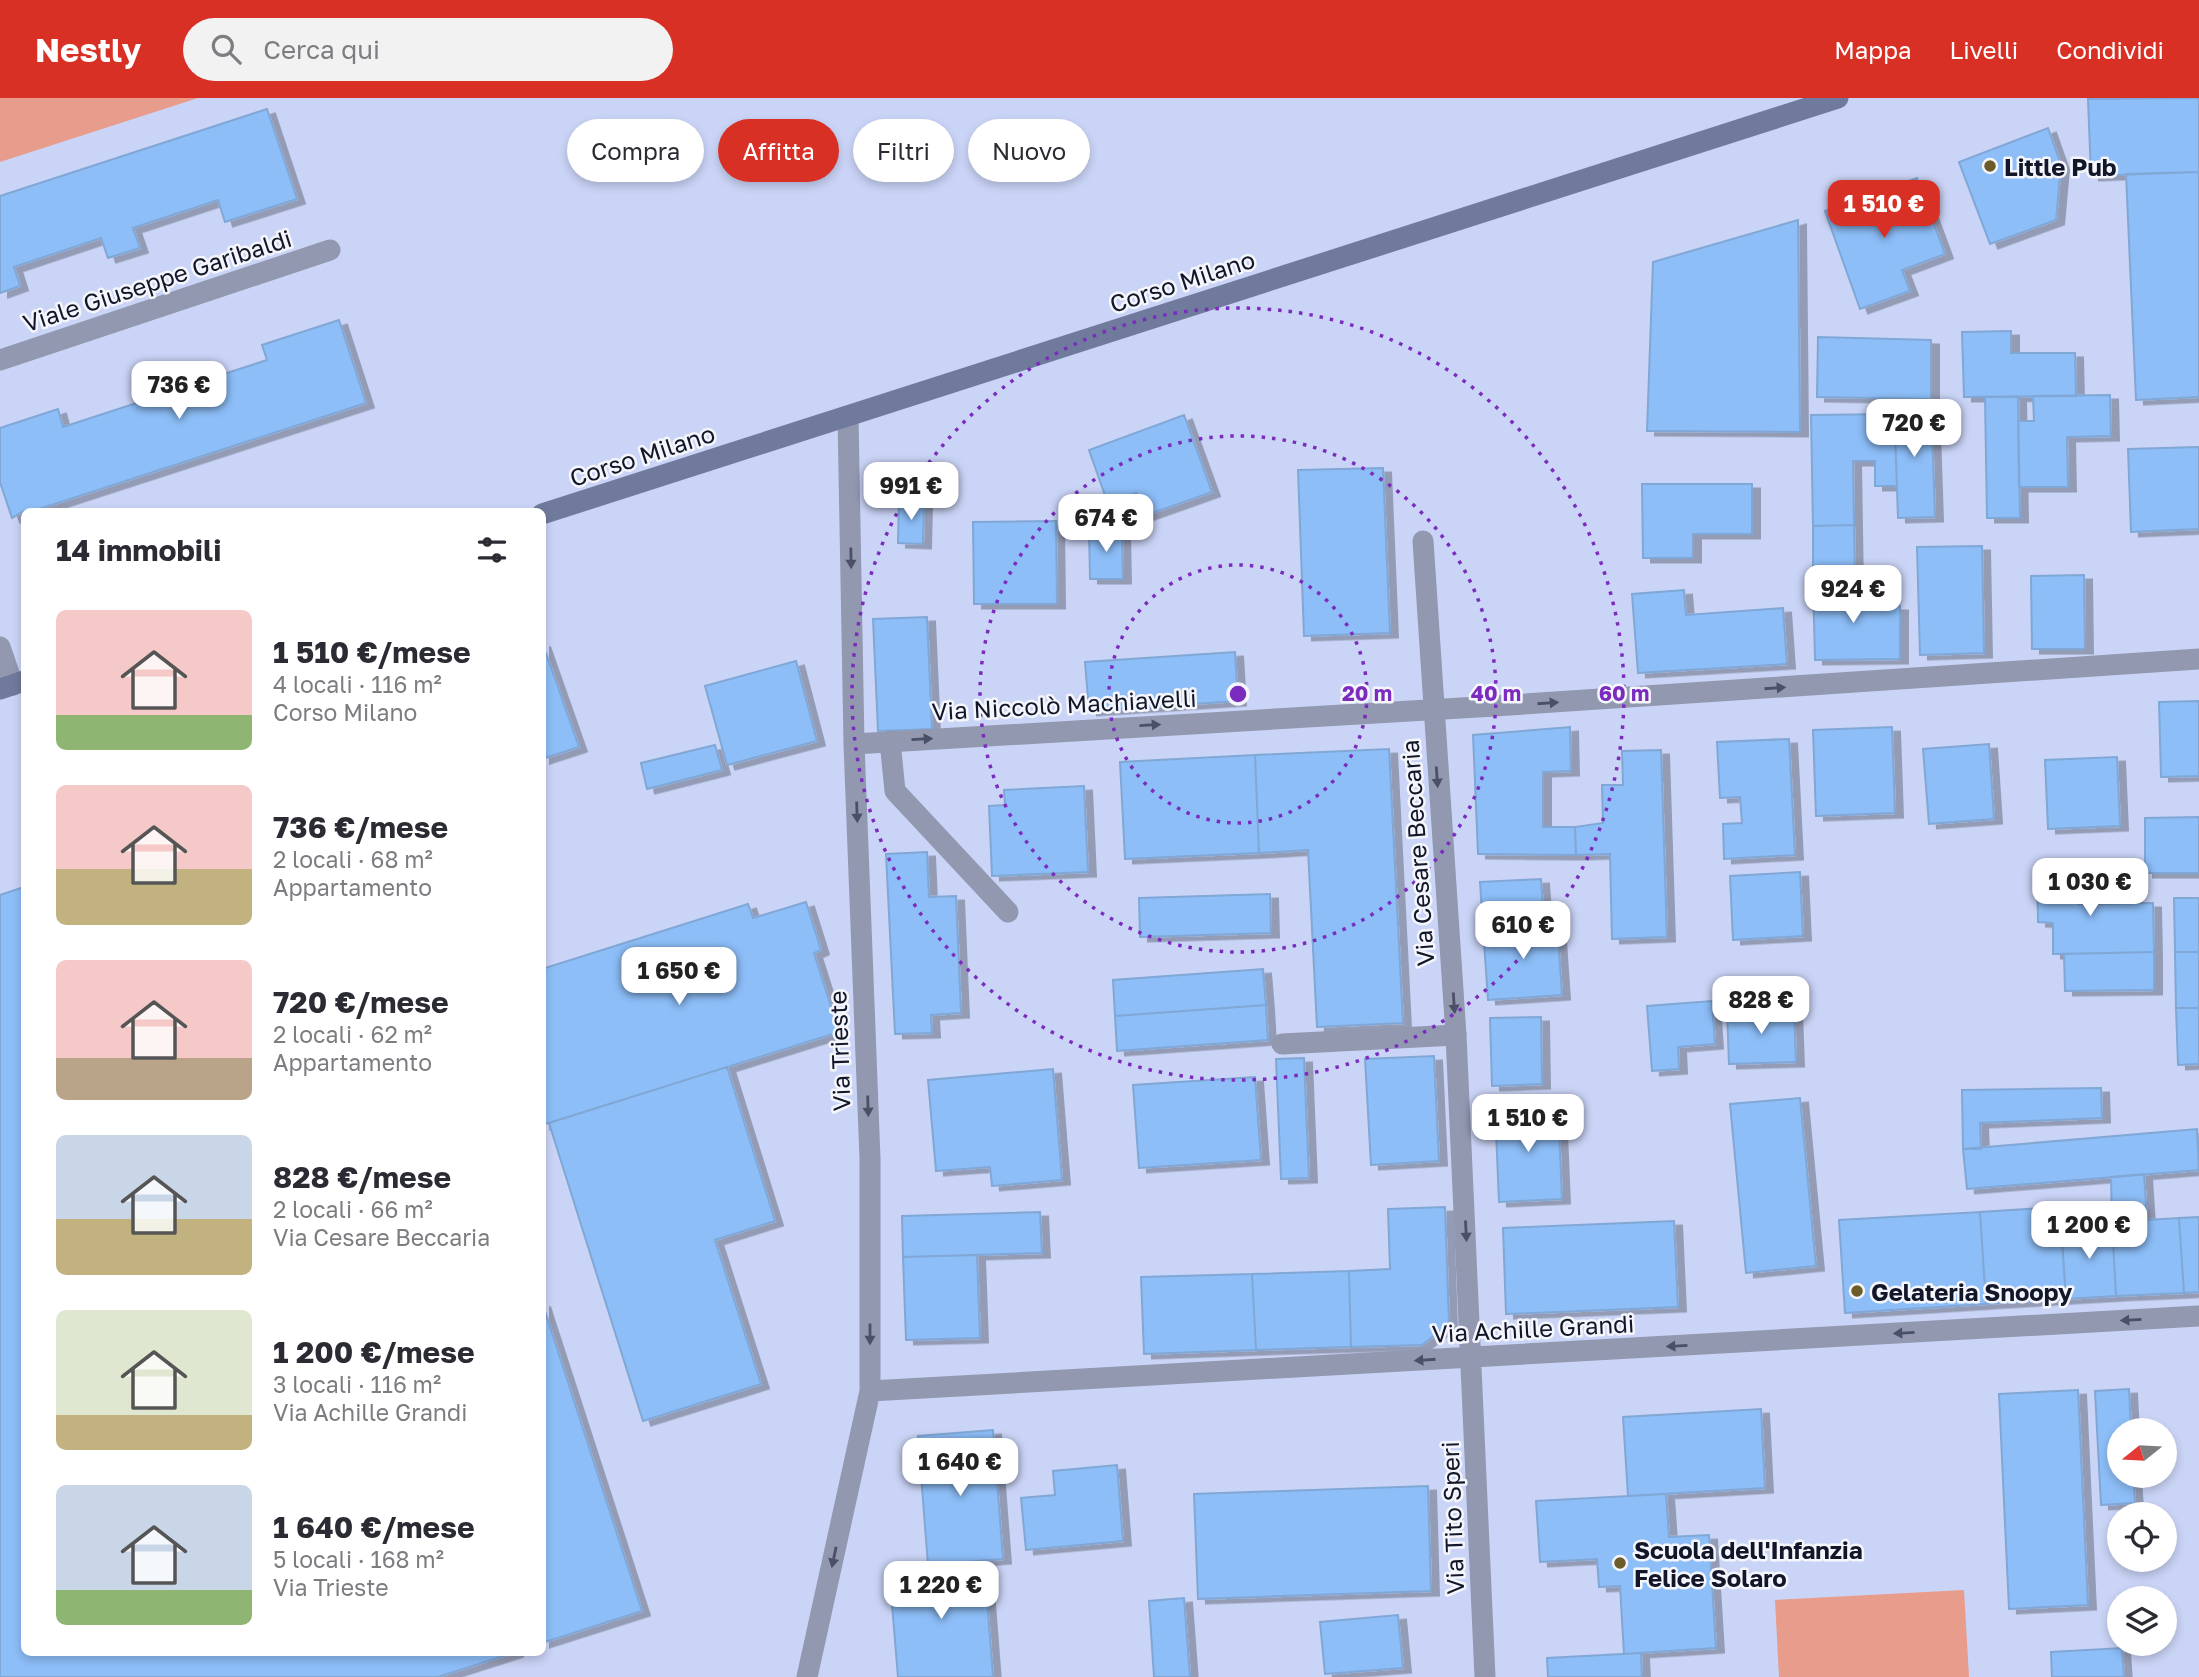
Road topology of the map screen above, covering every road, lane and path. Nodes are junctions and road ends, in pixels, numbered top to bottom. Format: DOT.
graph roads {
  1 [pos="1838,98"];
  2 [pos="330,250"];
  3 [pos="0,360"];
  4 [pos="848,416"];
  5 [pos="546,513"];
  6 [pos="1423,541"];
  7 [pos="0,647"];
  8 [pos="2199,659"];
  9 [pos="13,685"];
  10 [pos="1432,708"];
  11 [pos="890,741"];
  12 [pos="854,744"];
  13 [pos="1008,912"];
  14 [pos="1457,1035"];
  15 [pos="1282,1044"];
  16 [pos="2199,1316"];
  17 [pos="1472,1356"];
  18 [pos="870,1391"];
  19 [pos="807,1677"];
  20 [pos="1485,1677"];
  1 -- 4 [label="main road, Corso Milano"];
  2 -- 3 [label="street, Viale Giuseppe Garibaldi"];
  4 -- 5 [label="main road, Corso Milano"];
  4 -- 12 [label="street, Via Trieste, one-way"];
  6 -- 10 [label="street, Via Cesare Beccaria"];
  7 -- 9 [label="street"];
  10 -- 8 [label="street, Via Niccolò Machiavelli, one-way"];
  11 -- 10 [label="street, Via Niccolò Machiavelli, one-way"];
  10 -- 14 [label="street, Via Cesare Beccaria, one-way"];
  11 -- 12 [label="street, Via Niccolò Machiavelli"];
  11 -- 13 [label="street"];
  12 -- 18 [label="street, Via Trieste, one-way"];
  14 -- 15 [label="street"];
  14 -- 17 [label="street, Via Cesare Beccaria, one-way"];
  16 -- 17 [label="street, Via Achille Grandi, one-way"];
  17 -- 18 [label="street, Via Achille Grandi, one-way"];
  17 -- 20 [label="street, Via Tito Speri"];
  18 -- 19 [label="street, Via Trieste, one-way"];
}
